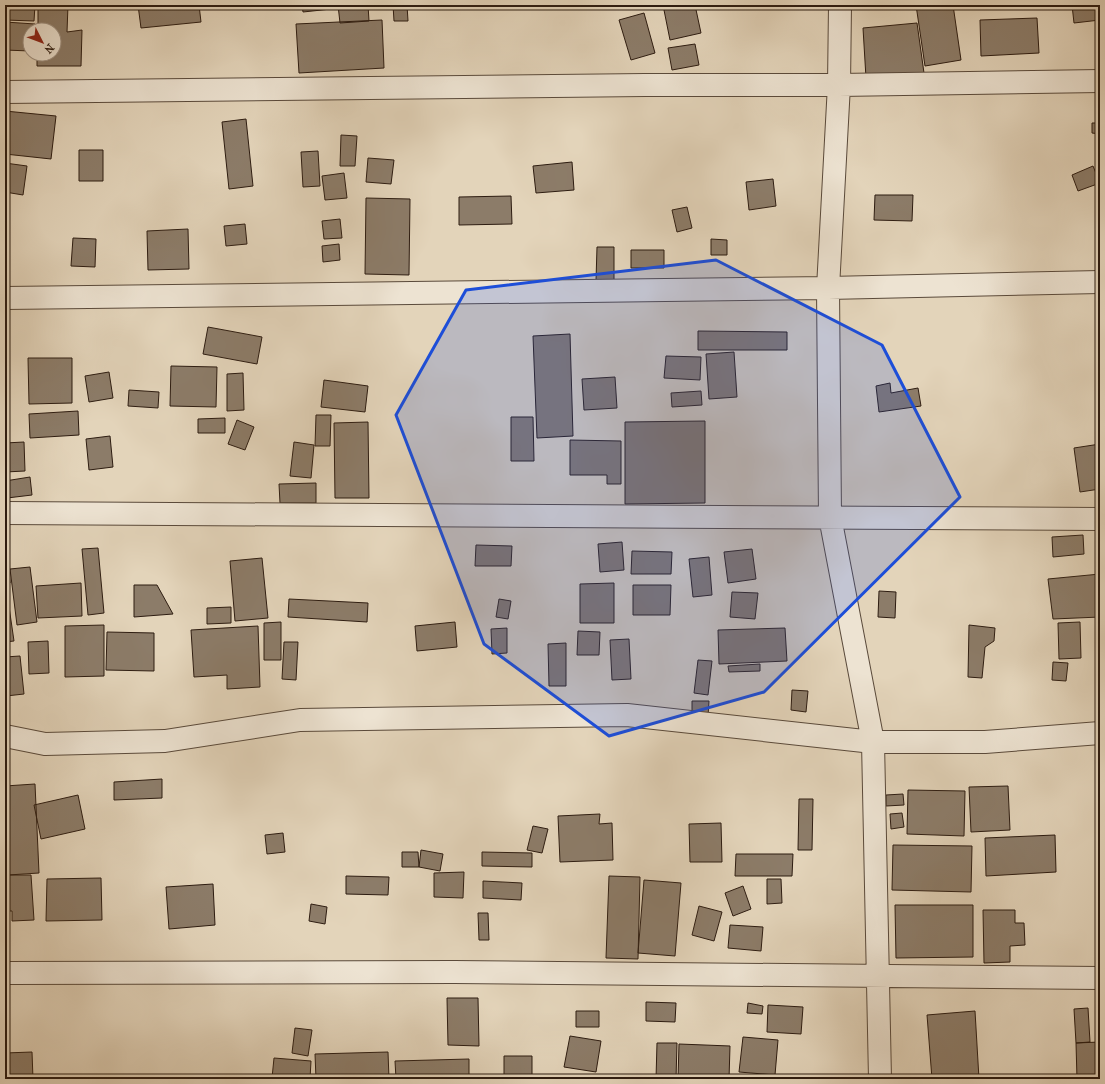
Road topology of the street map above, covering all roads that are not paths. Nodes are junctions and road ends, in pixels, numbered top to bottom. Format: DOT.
graph roads {
  1 [pos="840,5"];
  2 [pos="1100,81"];
  3 [pos="839,85"];
  4 [pos="5,92"];
  5 [pos="1100,282"];
  6 [pos="828,288"];
  7 [pos="5,298"];
  8 [pos="5,514"];
  9 [pos="830,517"];
  10 [pos="1100,519"];
  11 [pos="1100,733"];
  12 [pos="5,736"];
  13 [pos="873,742"];
  14 [pos="5,973"];
  15 [pos="879,976"];
  16 [pos="1100,978"];
  17 [pos="880,1079"];
  1 -- 3 [label="street"];
  2 -- 3 [label="street"];
  3 -- 4 [label="street"];
  3 -- 6 [label="street"];
  5 -- 6 [label="street"];
  6 -- 7 [label="street"];
  6 -- 9 [label="street"];
  8 -- 9 [label="street"];
  9 -- 10 [label="street"];
  9 -- 13 [label="street"];
  11 -- 13 [label="street"];
  12 -- 13 [label="street"];
  13 -- 15 [label="street"];
  14 -- 15 [label="street"];
  15 -- 16 [label="street"];
  15 -- 17 [label="street"];
}
